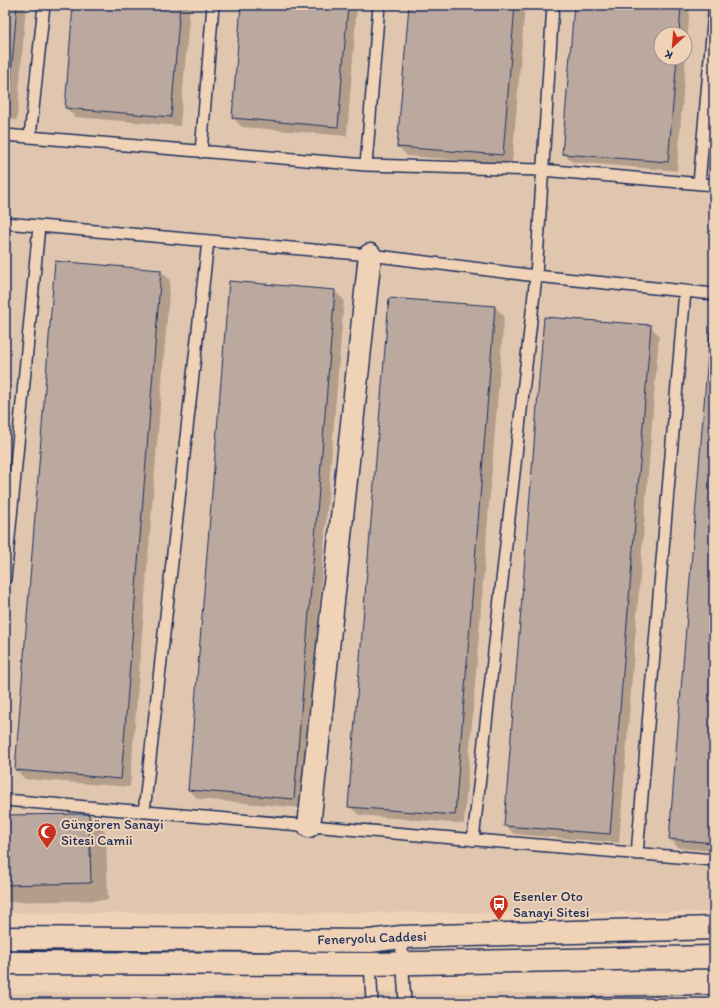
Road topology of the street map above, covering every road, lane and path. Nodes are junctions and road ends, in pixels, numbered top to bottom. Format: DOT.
graph roads {
  1 [pos="44,5"];
  2 [pos="213,5"];
  3 [pos="379,5"];
  4 [pos="553,5"];
  5 [pos="714,12"];
  6 [pos="5,135"];
  7 [pos="30,138"];
  8 [pos="201,152"];
  9 [pos="366,165"];
  10 [pos="542,170"];
  11 [pos="699,184"];
  12 [pos="714,185"];
  13 [pos="5,223"];
  14 [pos="39,226"];
  15 [pos="208,241"];
  16 [pos="370,255"];
  17 [pos="536,276"];
  18 [pos="685,291"];
  19 [pos="714,294"];
  20 [pos="5,579"];
  21 [pos="5,800"];
  22 [pos="144,812"];
  23 [pos="309,826"];
  24 [pos="473,840"];
  25 [pos="637,854"];
  26 [pos="714,860"];
  27 [pos="714,928"];
  28 [pos="401,937"];
  29 [pos="5,938"];
  30 [pos="370,941"];
  31 [pos="714,956"];
  32 [pos="403,962"];
  33 [pos="5,963"];
  34 [pos="370,964"];
  35 [pos="714,1001"];
  36 [pos="656,1002"];
  37 [pos="372,1003"];
  38 [pos="405,1003"];
  39 [pos="595,1003"];
  1 -- 7 [label="lane"];
  2 -- 8 [label="lane"];
  3 -- 9 [label="lane"];
  4 -- 10 [label="lane"];
  5 -- 11 [label="lane"];
  6 -- 7 [label="lane"];
  7 -- 8 [label="lane"];
  8 -- 9 [label="lane"];
  9 -- 10 [label="lane"];
  10 -- 11 [label="lane"];
  10 -- 17 [label="lane"];
  11 -- 12 [label="lane"];
  13 -- 14 [label="lane"];
  14 -- 15 [label="lane"];
  14 -- 20 [label="lane"];
  15 -- 16 [label="lane"];
  15 -- 22 [label="lane"];
  16 -- 17 [label="lane"];
  16 -- 23 [label="main road"];
  17 -- 18 [label="lane"];
  17 -- 24 [label="lane"];
  18 -- 19 [label="lane"];
  18 -- 25 [label="lane"];
  21 -- 22 [label="lane"];
  22 -- 23 [label="lane"];
  23 -- 24 [label="lane"];
  24 -- 25 [label="lane"];
  25 -- 26 [label="lane"];
  27 -- 28 [label="main road, Feneryolu Caddesi"];
  28 -- 30 [label="main road, Feneryolu Caddesi"];
  28 -- 32 [label="lane"];
  29 -- 30 [label="main road, Feneryolu Caddesi"];
  30 -- 34 [label="lane"];
  31 -- 32 [label="main road, Feneryolu Caddesi"];
  32 -- 34 [label="main road, Feneryolu Caddesi"];
  32 -- 38 [label="lane"];
  33 -- 34 [label="main road, Feneryolu Caddesi"];
  34 -- 37 [label="lane"];
  35 -- 36 [label="lane"];
  36 -- 39 [label="lane"];
}
